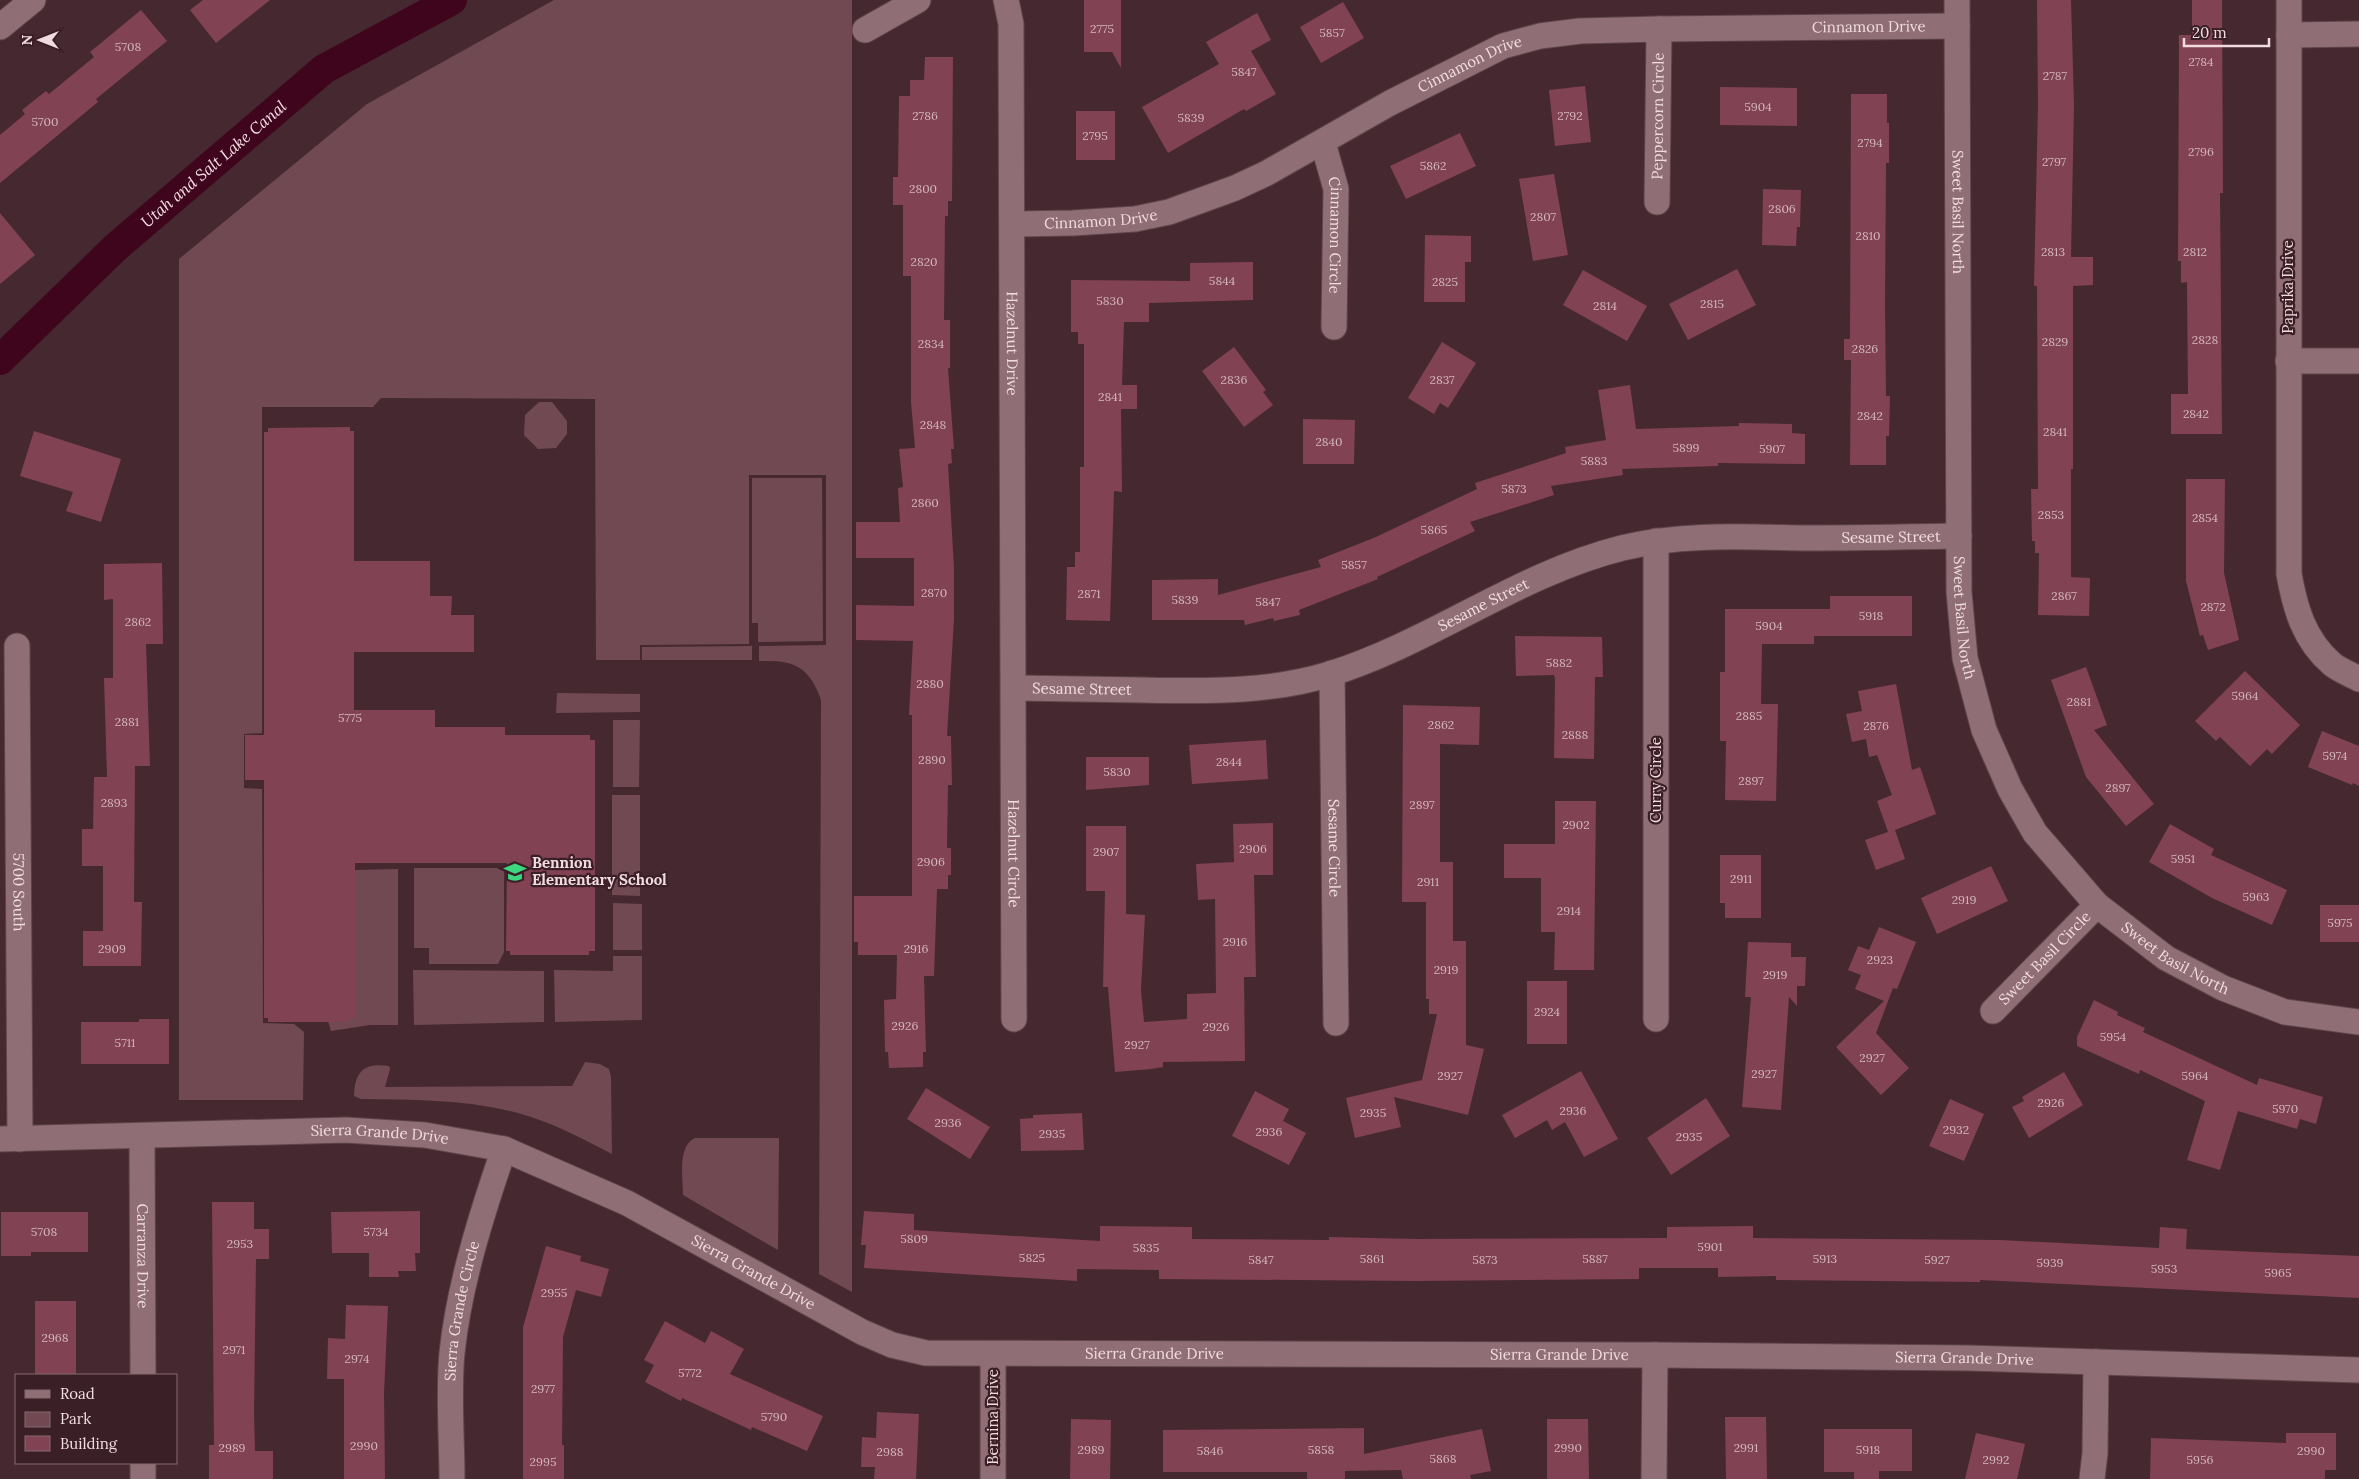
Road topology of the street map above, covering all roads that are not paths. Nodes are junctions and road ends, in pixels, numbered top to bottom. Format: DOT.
graph roads {
  1 [pos="32,0"];
  2 [pos="918,0"];
  3 [pos="1006,0"];
  4 [pos="1957,0"];
  5 [pos="2289,0"];
  6 [pos="1957,26"];
  7 [pos="0,27"];
  8 [pos="1659,29"];
  9 [pos="865,30"];
  10 [pos="2289,34"];
  11 [pos="2359,34"];
  12 [pos="1323,143"];
  13 [pos="1657,202"];
  14 [pos="1012,224"];
  15 [pos="1334,327"];
  16 [pos="2288,361"];
  17 [pos="2359,361"];
  18 [pos="1959,536"];
  19 [pos="1656,540"];
  20 [pos="8,652"];
  21 [pos="1332,673"];
  22 [pos="2359,679"];
  23 [pos="1014,688"];
  24 [pos="2097,905"];
  25 [pos="1993,1011"];
  26 [pos="1014,1019"];
  27 [pos="1656,1019"];
  28 [pos="2359,1022"];
  29 [pos="1336,1023"];
  30 [pos="142,1136"];
  31 [pos="10,1139"];
  32 [pos="504,1149"];
  33 [pos="993,1354"];
  34 [pos="1655,1355"];
  35 [pos="2096,1362"];
  36 [pos="2359,1370"];
  37 [pos="143,1374"];
  38 [pos="143,1464"];
  39 [pos="143,1479"];
  40 [pos="452,1479"];
  41 [pos="993,1479"];
  42 [pos="1654,1479"];
  43 [pos="2092,1479"];
  1 -- 7 [label="street"];
  2 -- 9 [label="street"];
  3 -- 14 [label="street, Hazelnut Drive"];
  4 -- 6 [label="street, Sweet Basil North"];
  5 -- 10 [label="street, Paprika Drive"];
  6 -- 8 [label="street, Cinnamon Drive"];
  6 -- 18 [label="street, Sweet Basil North"];
  8 -- 12 [label="street, Cinnamon Drive"];
  8 -- 13 [label="street, Peppercorn Circle"];
  10 -- 11 [label="street"];
  10 -- 16 [label="street, Paprika Drive"];
  12 -- 14 [label="street, Cinnamon Drive"];
  12 -- 15 [label="street, Cinnamon Circle"];
  14 -- 23 [label="street, Hazelnut Drive"];
  16 -- 17 [label="street"];
  16 -- 22 [label="street, Paprika Drive"];
  18 -- 19 [label="street, Sesame Street"];
  18 -- 24 [label="street, Sweet Basil North"];
  19 -- 21 [label="street, Sesame Street"];
  19 -- 27 [label="street, Curry Circle"];
  20 -- 31 [label="street, 5700 South"];
  21 -- 23 [label="street, Sesame Street"];
  21 -- 29 [label="street, Sesame Circle"];
  23 -- 26 [label="street, Hazelnut Circle"];
  24 -- 25 [label="street, Sweet Basil Circle"];
  24 -- 28 [label="street, Sweet Basil North"];
  30 -- 31 [label="street, Sierra Grande Drive"];
  30 -- 32 [label="street, Sierra Grande Drive"];
  30 -- 37 [label="street, Carranza Drive"];
  32 -- 33 [label="street, Sierra Grande Drive"];
  32 -- 40 [label="street, Sierra Grande Circle"];
  33 -- 34 [label="street, Sierra Grande Drive"];
  33 -- 41 [label="street, Bernina Drive"];
  34 -- 35 [label="street, Sierra Grande Drive"];
  34 -- 42 [label="street"];
  35 -- 36 [label="street, Sierra Grande Drive"];
  35 -- 43 [label="street"];
  38 -- 39 [label="street"];
}
